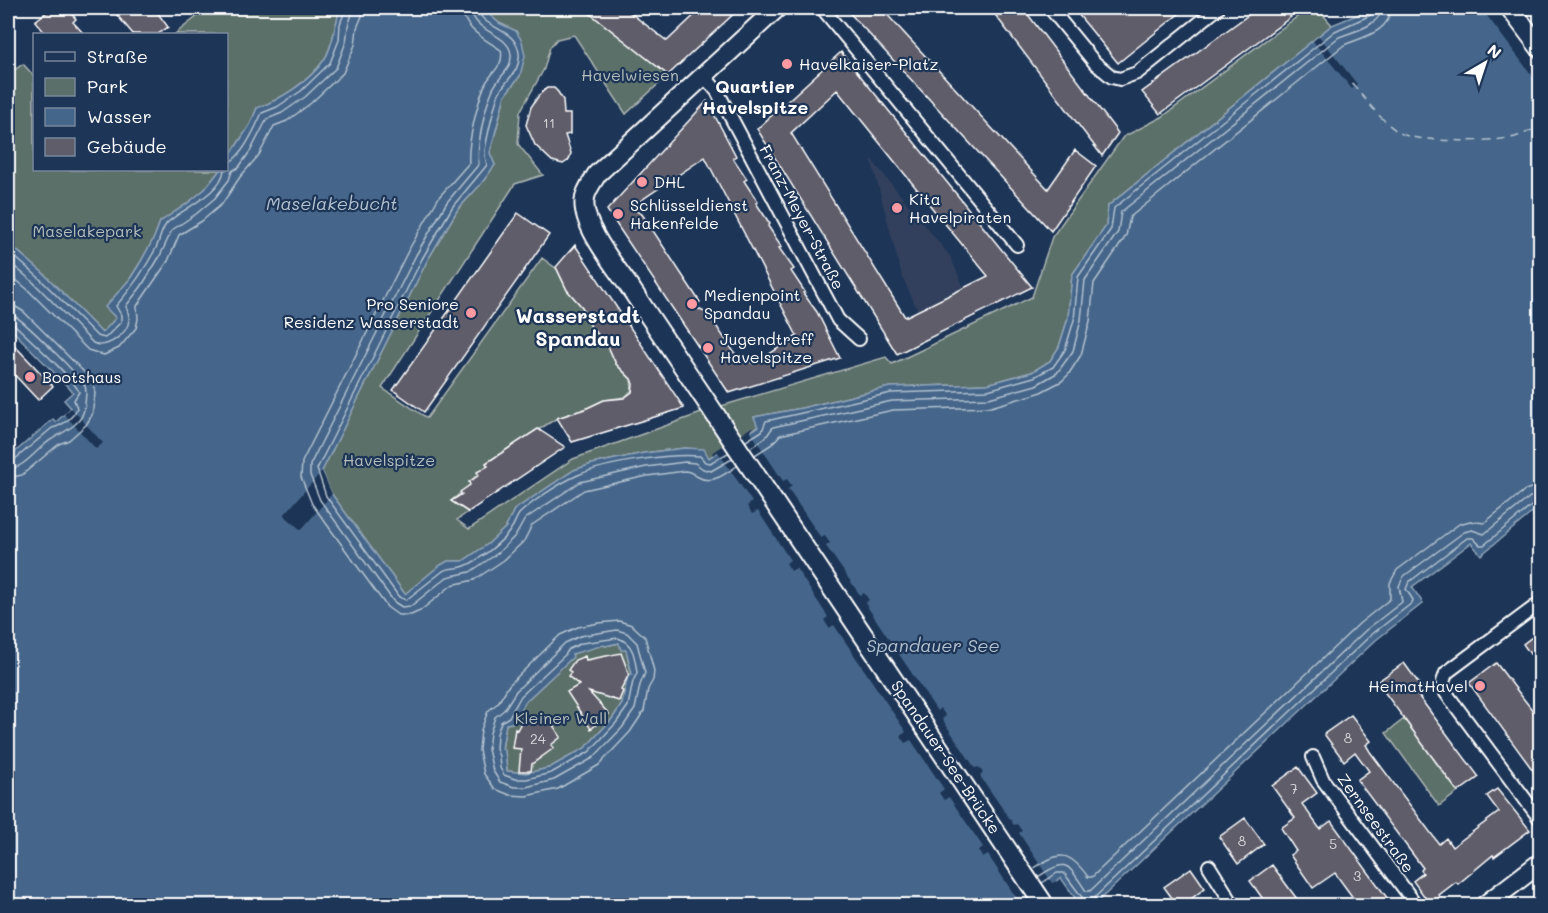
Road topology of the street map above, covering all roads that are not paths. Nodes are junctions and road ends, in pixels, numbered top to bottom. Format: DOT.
graph roads {
  1 [pos="777,8"];
  2 [pos="822,8"];
  3 [pos="1050,8"];
  4 [pos="1218,8"];
  5 [pos="1510,8"];
  6 [pos="1540,48"];
  7 [pos="703,75"];
  8 [pos="1017,245"];
  9 [pos="860,339"];
  10 [pos="1540,603"];
  11 [pos="1313,757"];
  12 [pos="1540,819"];
  13 [pos="1540,863"];
  14 [pos="1209,866"];
  15 [pos="1043,903"];
  16 [pos="1233,906"];
  17 [pos="1416,906"];
  18 [pos="1484,906"];
  1 -- 7 [label="street, Spandauer-See-Brücke"];
  2 -- 8 [label="street"];
  3 -- 4 [label="street"];
  5 -- 6 [label="street"];
  7 -- 9 [label="street, Franz-Meyer-Straße"];
  7 -- 15 [label="street, Spandauer-See-Brücke"];
  10 -- 12 [label="street"];
  11 -- 17 [label="street, Zernseestraße"];
  13 -- 18 [label="street"];
  14 -- 16 [label="street"];
}
